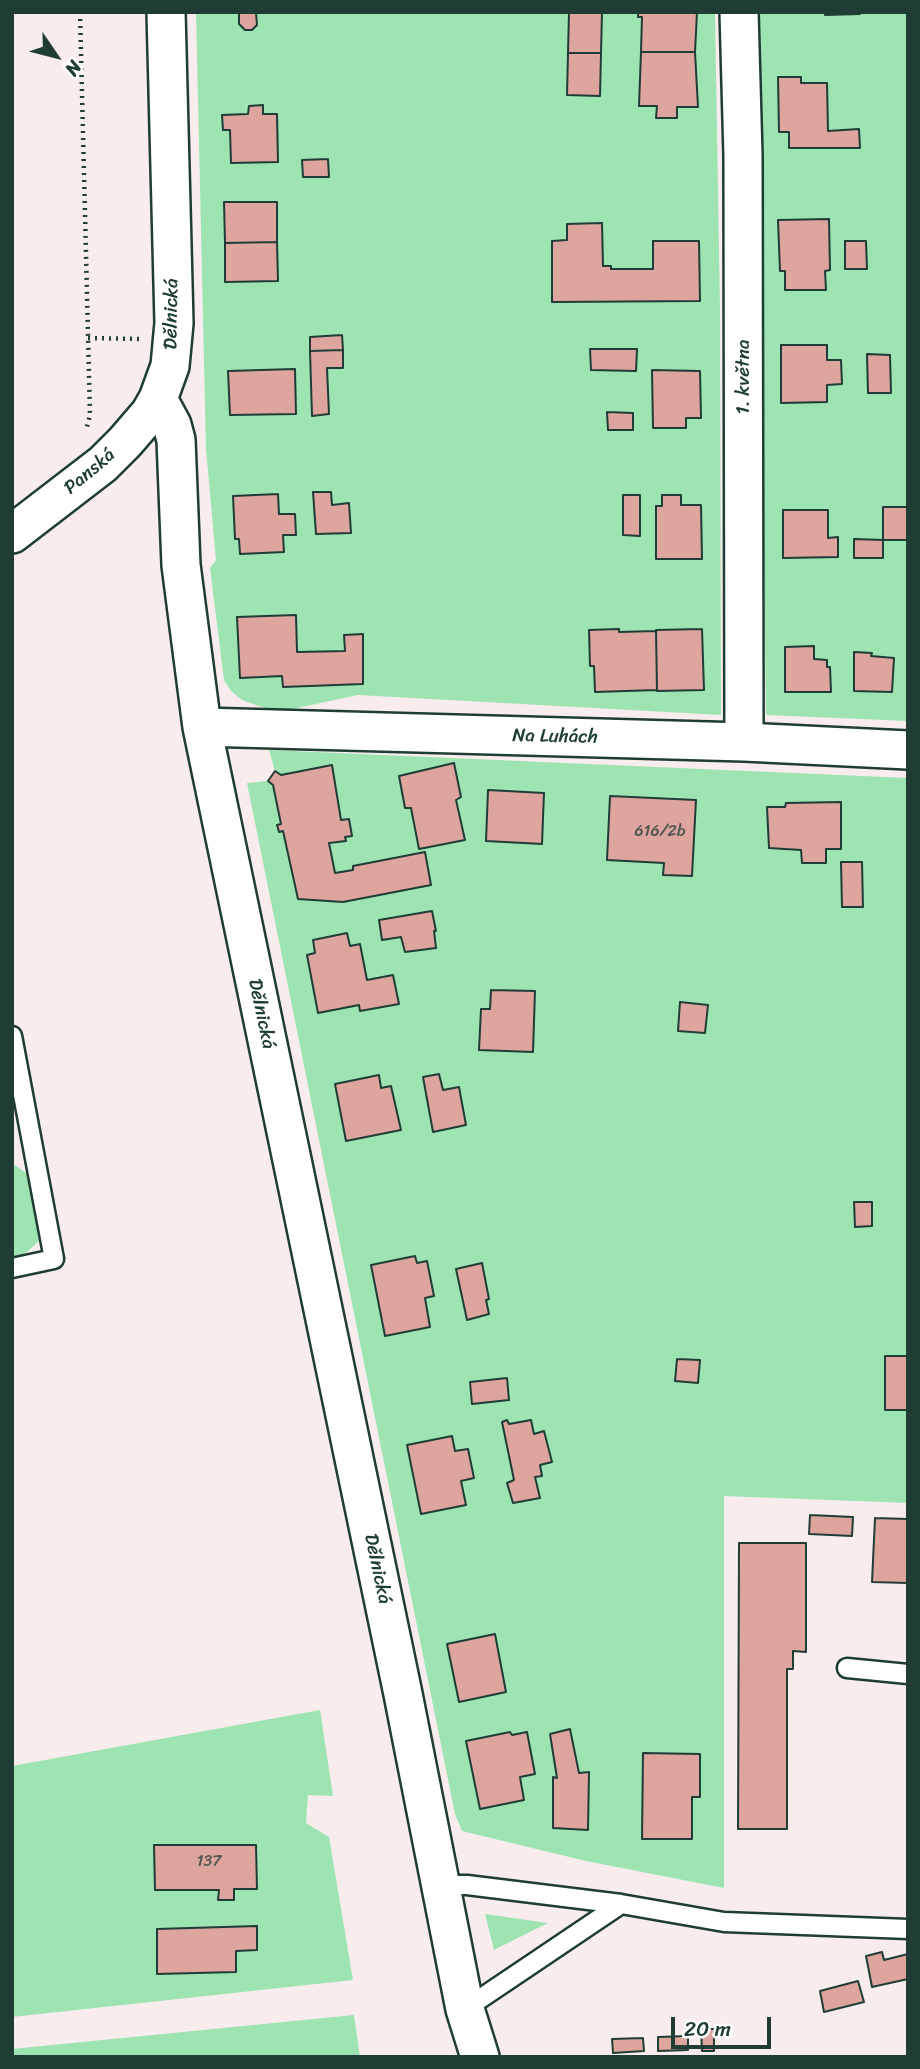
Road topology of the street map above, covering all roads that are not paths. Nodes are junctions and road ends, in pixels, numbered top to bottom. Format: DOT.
graph roads {
  1 [pos="166,12"];
  2 [pos="739,12"];
  3 [pos="158,399"];
  4 [pos="12,534"];
  5 [pos="202,727"];
  6 [pos="744,742"];
  7 [pos="908,750"];
  8 [pos="12,1036"];
  9 [pos="12,1268"];
  10 [pos="847,1668"];
  11 [pos="908,1674"];
  12 [pos="441,1885"];
  13 [pos="621,1904"];
  14 [pos="908,1928"];
  15 [pos="465,2009"];
  16 [pos="480,2057"];
  1 -- 3 [label="street, Dělnická"];
  2 -- 6 [label="street, 1. května"];
  3 -- 4 [label="street, Panská"];
  3 -- 5 [label="street, Dělnická"];
  5 -- 6 [label="street, Na Luhách"];
  5 -- 12 [label="street, Dělnická"];
  6 -- 7 [label="street, Na Luhách"];
  8 -- 9 [label="lane"];
  10 -- 11 [label="lane"];
  12 -- 13 [label="lane"];
  12 -- 15 [label="street, Dělnická"];
  13 -- 14 [label="lane"];
  13 -- 15 [label="lane"];
  15 -- 16 [label="street, Dělnická"];
}
